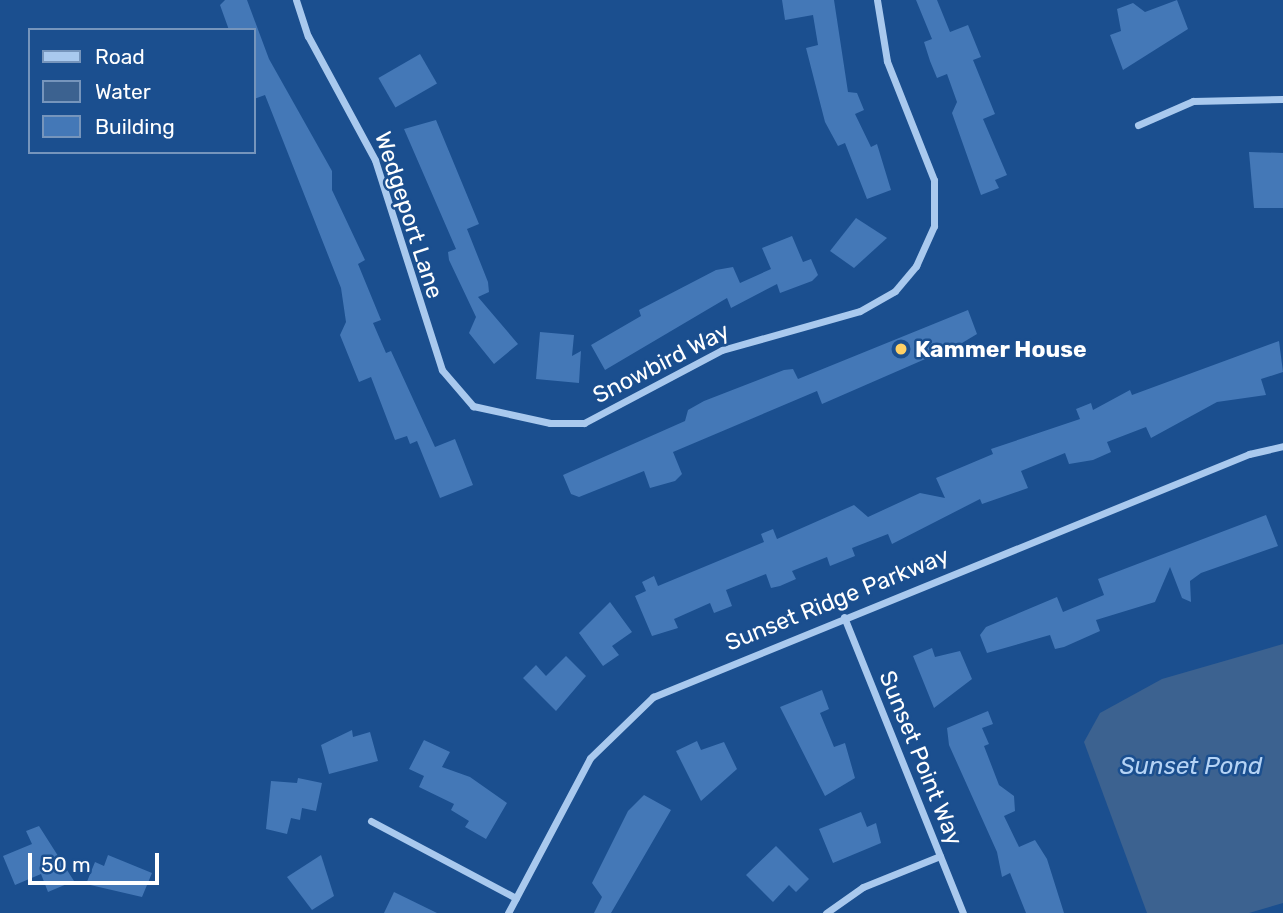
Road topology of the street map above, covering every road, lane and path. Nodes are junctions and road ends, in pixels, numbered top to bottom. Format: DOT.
graph roads {
  1 [pos="296,0"];
  2 [pos="877,0"];
  3 [pos="1283,99"];
  4 [pos="1138,125"];
  5 [pos="508,417"];
  6 [pos="1283,446"];
  7 [pos="844,617"];
  8 [pos="371,821"];
  9 [pos="940,856"];
  10 [pos="516,898"];
  11 [pos="508,913"];
  12 [pos="826,913"];
  13 [pos="963,913"];
  1 -- 5 [label="street, Wedgeport Lane"];
  2 -- 5 [label="street, Snowbird Way"];
  3 -- 4 [label="street"];
  6 -- 7 [label="street, Sunset Ridge Parkway"];
  7 -- 9 [label="street, Sunset Point Way"];
  7 -- 10 [label="street, Sunset Ridge Parkway"];
  8 -- 10 [label="street"];
  9 -- 12 [label="street"];
  9 -- 13 [label="street, Sunset Point Way"];
  10 -- 11 [label="street, Sunset Ridge Parkway"];
}
